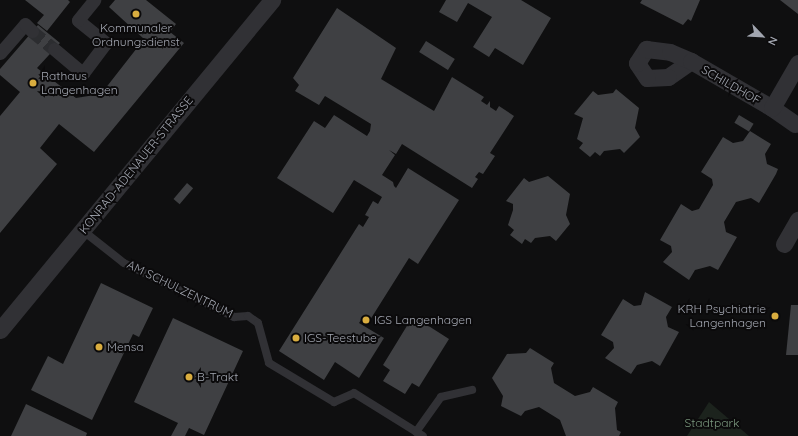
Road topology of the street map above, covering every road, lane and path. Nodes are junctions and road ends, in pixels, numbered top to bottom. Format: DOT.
graph roads {
  1 [pos="94,0"];
  2 [pos="272,0"];
  3 [pos="32,31"];
  4 [pos="54,49"];
  5 [pos="0,53"];
  6 [pos="690,61"];
  7 [pos="798,63"];
  8 [pos="772,108"];
  9 [pos="795,124"];
  10 [pos="798,220"];
  11 [pos="82,230"];
  12 [pos="784,244"];
  13 [pos="0,330"];
  14 [pos="472,390"];
  15 [pos="420,434"];
  1 -- 4 [label="street"];
  2 -- 11 [label="street, KONRAD-ADENAUER-STRASSE"];
  3 -- 5 [label="street"];
  6 -- 8 [label="street, SCHILDHOF"];
  7 -- 8 [label="street, SCHILDHOF"];
  8 -- 9 [label="street, SCHILDHOF"];
  10 -- 12 [label="street"];
  11 -- 13 [label="street, KONRAD-ADENAUER-STRASSE"];
  11 -- 15 [label="lane, AM SCHULZENTRUM"];
  14 -- 15 [label="lane"];
}
